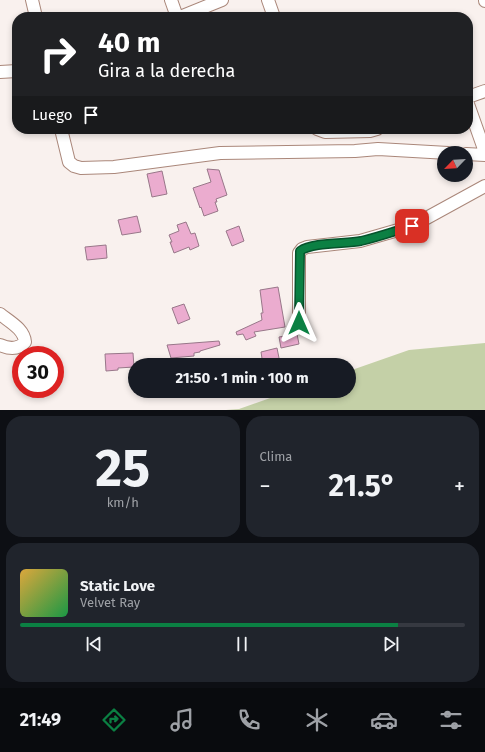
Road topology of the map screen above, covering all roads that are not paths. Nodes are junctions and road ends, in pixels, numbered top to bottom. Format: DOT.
graph roads {
  1 [pos="32,0"];
  2 [pos="171,0"];
  3 [pos="222,0"];
  4 [pos="268,0"];
  5 [pos="35,12"];
  6 [pos="177,12"];
  7 [pos="192,12"];
  8 [pos="272,12"];
  9 [pos="0,72"];
  10 [pos="12,72"];
  11 [pos="485,91"];
  12 [pos="473,95"];
  13 [pos="473,119"];
  14 [pos="62,134"];
  15 [pos="437,152"];
  16 [pos="473,154"];
  17 [pos="485,154"];
  18 [pos="485,186"];
  19 [pos="0,314"];
  20 [pos="299,323"];
  21 [pos="0,345"];
  1 -- 5 [label="street"];
  2 -- 6 [label="street"];
  3 -- 7 [label="street"];
  4 -- 8 [label="street"];
  9 -- 10 [label="street"];
  11 -- 12 [label="street"];
  13 -- 17 [label="street"];
  14 -- 15 [label="street"];
  16 -- 17 [label="street"];
  18 -- 20 [label="street"];
  19 -- 21 [label="street"];
}
